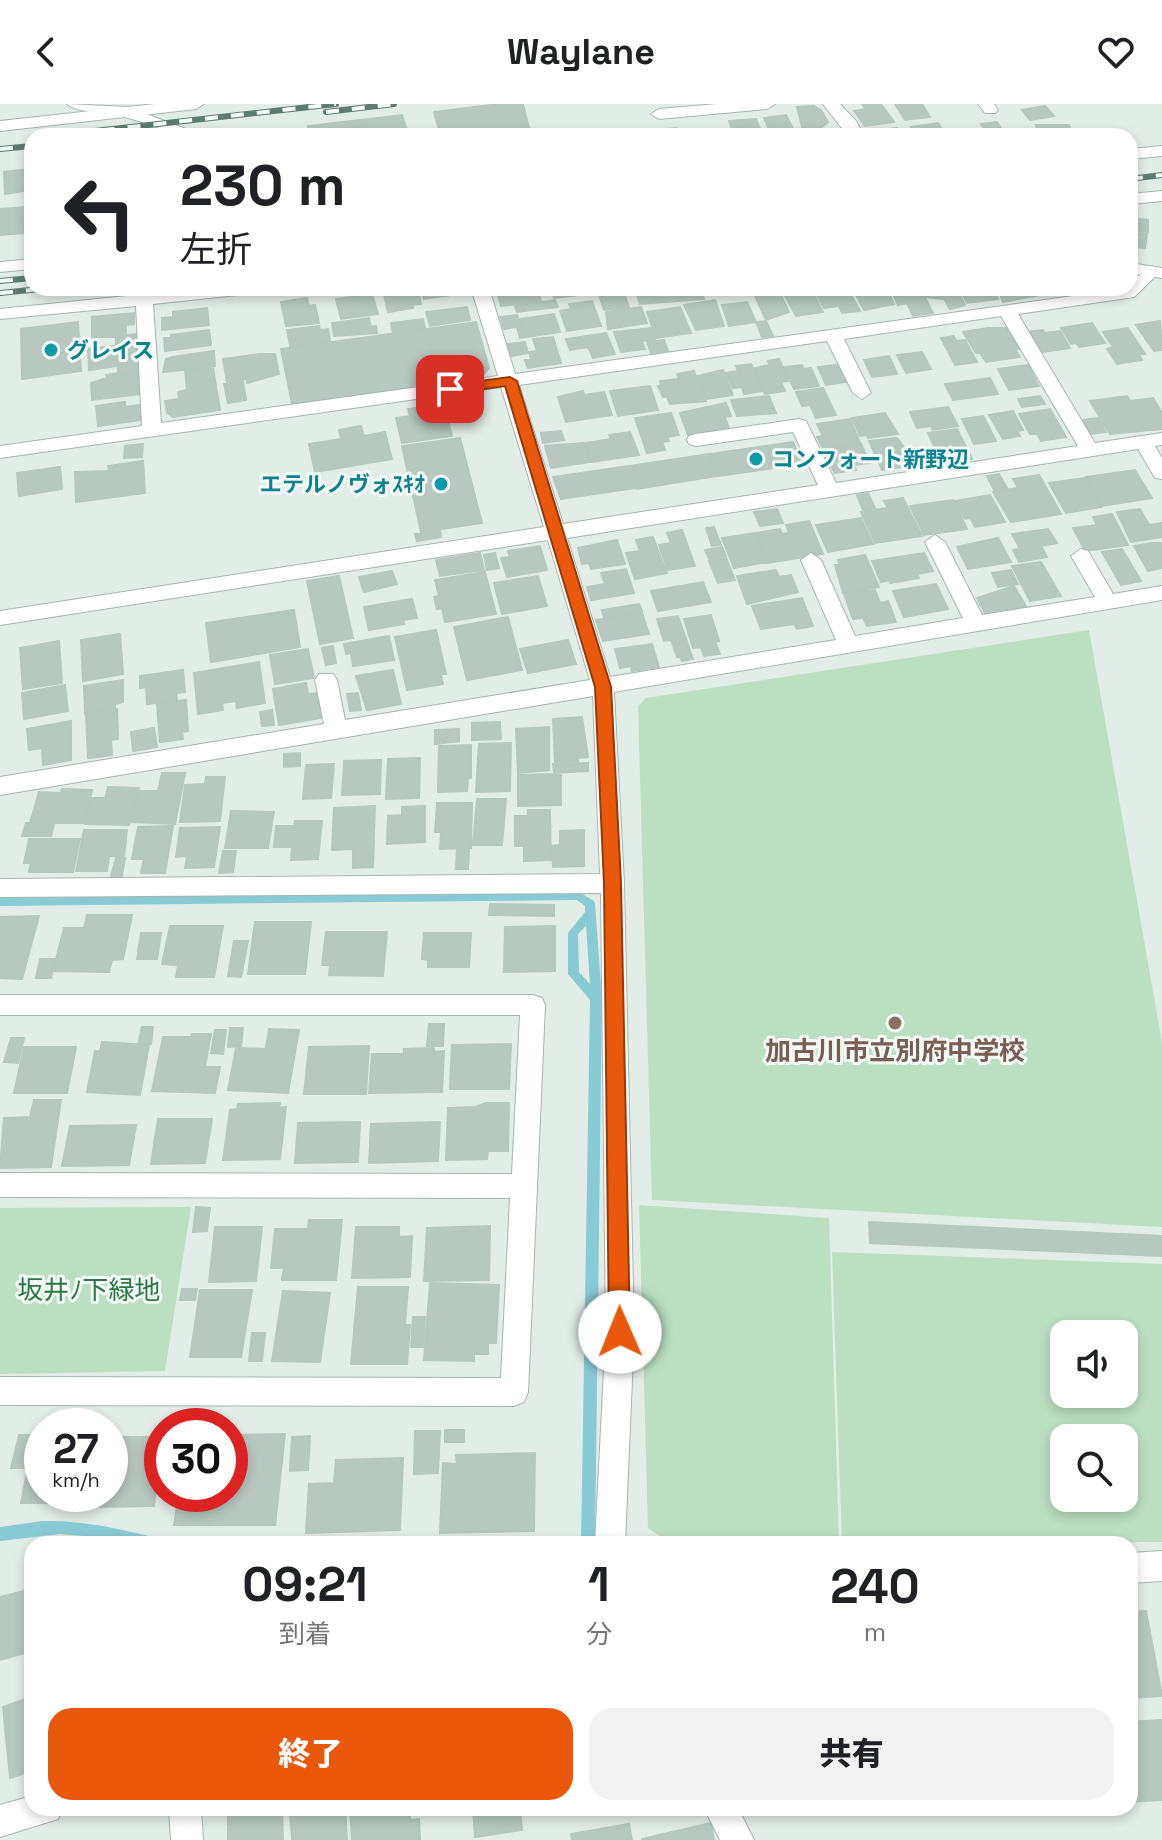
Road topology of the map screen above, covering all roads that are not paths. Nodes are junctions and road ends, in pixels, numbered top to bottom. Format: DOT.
graph roads {
  1 [pos="75,104"];
  2 [pos="196,104"];
  3 [pos="767,104"];
  4 [pos="831,104"];
  5 [pos="128,112"];
  6 [pos="659,114"];
  7 [pos="0,126"];
  8 [pos="173,128"];
  9 [pos="852,128"];
  10 [pos="1162,151"];
  11 [pos="1138,153"];
  12 [pos="1162,196"];
  13 [pos="1138,198"];
  14 [pos="24,265"];
  15 [pos="0,267"];
  16 [pos="1157,272"];
  17 [pos="1138,286"];
  18 [pos="182,296"];
  19 [pos="483,296"];
  20 [pos="1108,296"];
  21 [pos="144,300"];
  22 [pos="1007,311"];
  23 [pos="0,314"];
  24 [pos="833,335"];
  25 [pos="510,381"];
  26 [pos="862,393"];
  27 [pos="152,431"];
  28 [pos="696,440"];
  29 [pos="1153,441"];
  30 [pos="1090,450"];
  31 [pos="0,452"];
  32 [pos="1162,473"];
  33 [pos="830,490"];
  34 [pos="556,532"];
  35 [pos="935,542"];
  36 [pos="1081,556"];
  37 [pos="811,560"];
  38 [pos="1162,593"];
  39 [pos="1108,602"];
  40 [pos="0,618"];
  41 [pos="976,623"];
  42 [pos="848,644"];
  43 [pos="326,680"];
  44 [pos="603,687"];
  45 [pos="336,731"];
  46 [pos="0,786"];
  47 [pos="612,883"];
  48 [pos="0,888"];
  49 [pos="0,1005"];
  50 [pos="0,1185"];
  51 [pos="524,1186"];
  52 [pos="0,1391"];
  53 [pos="610,1536"];
  54 [pos="1162,1566"];
  55 [pos="1138,1568"];
  56 [pos="24,1814"];
  57 [pos="186,1816"];
  58 [pos="724,1816"];
  59 [pos="0,1821"];
  60 [pos="187,1840"];
  61 [pos="738,1840"];
  1 -- 5 [label="street"];
  2 -- 5 [label="street"];
  3 -- 6 [label="street"];
  4 -- 9 [label="street"];
  5 -- 7 [label="street"];
  5 -- 8 [label="street"];
  10 -- 11 [label="street"];
  12 -- 13 [label="street"];
  14 -- 15 [label="street"];
  16 -- 17 [label="street"];
  18 -- 21 [label="street"];
  19 -- 25 [label="street"];
  20 -- 22 [label="street"];
  21 -- 23 [label="street"];
  21 -- 27 [label="street"];
  22 -- 24 [label="street"];
  22 -- 30 [label="street"];
  24 -- 25 [label="street"];
  24 -- 26 [label="street"];
  25 -- 27 [label="street"];
  25 -- 34 [label="street"];
  27 -- 31 [label="street"];
  28 -- 33 [label="street"];
  29 -- 30 [label="street"];
  29 -- 32 [label="street"];
  30 -- 33 [label="street"];
  33 -- 34 [label="street"];
  34 -- 40 [label="street"];
  34 -- 44 [label="street"];
  35 -- 41 [label="street"];
  36 -- 39 [label="street"];
  37 -- 42 [label="street"];
  38 -- 39 [label="street"];
  39 -- 41 [label="street"];
  41 -- 42 [label="street"];
  42 -- 44 [label="street"];
  43 -- 45 [label="street"];
  44 -- 45 [label="street"];
  44 -- 47 [label="street"];
  45 -- 46 [label="street"];
  47 -- 48 [label="street"];
  47 -- 53 [label="street"];
  49 -- 51 [label="street"];
  50 -- 51 [label="street"];
  51 -- 52 [label="street"];
  54 -- 55 [label="street"];
  56 -- 59 [label="street"];
  57 -- 60 [label="street"];
  58 -- 61 [label="street"];
}
